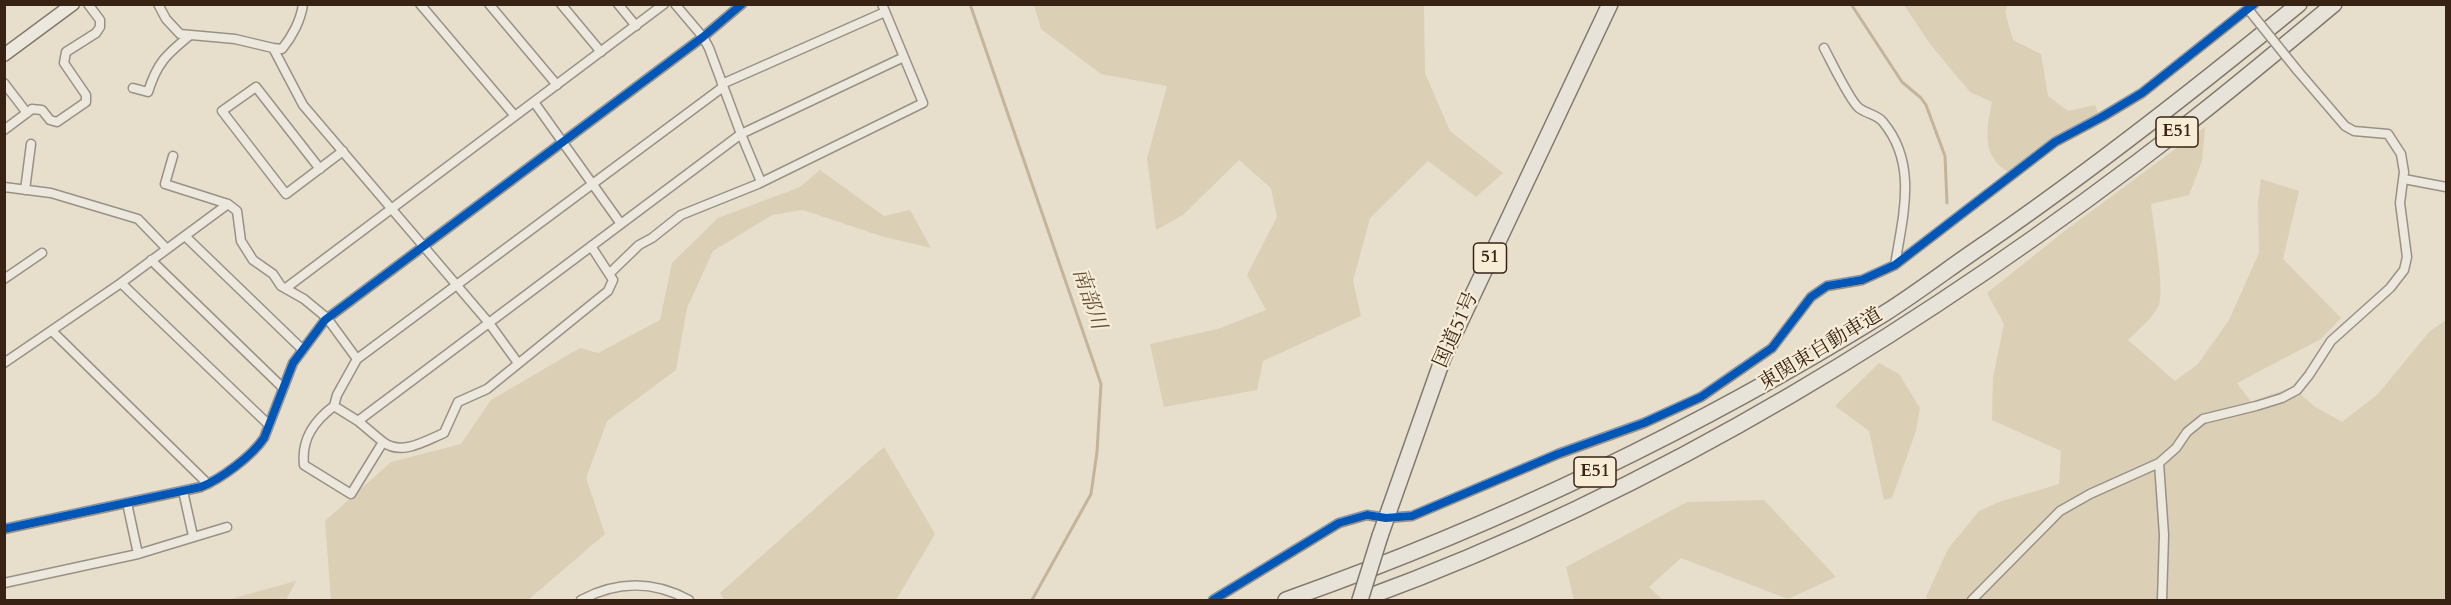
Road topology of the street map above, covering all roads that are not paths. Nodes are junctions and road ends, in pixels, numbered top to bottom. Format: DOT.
graph roads {
  1 [pos="73,4"];
  2 [pos="88,4"];
  3 [pos="158,4"];
  4 [pos="303,4"];
  5 [pos="420,4"];
  6 [pos="489,4"];
  7 [pos="561,4"];
  8 [pos="618,4"];
  9 [pos="664,4"];
  10 [pos="675,4"];
  11 [pos="742,4"];
  12 [pos="1610,4"];
  13 [pos="2299,4"];
  14 [pos="2334,4"];
  15 [pos="2249,6"];
  16 [pos="883,8"];
  17 [pos="636,26"];
  18 [pos="189,36"];
  19 [pos="702,37"];
  20 [pos="273,48"];
  21 [pos="1824,48"];
  22 [pos="601,52"];
  23 [pos="4,55"];
  24 [pos="904,57"];
  25 [pos="4,82"];
  26 [pos="557,85"];
  27 [pos="723,85"];
  28 [pos="133,88"];
  29 [pos="534,102"];
  30 [pos="27,113"];
  31 [pos="515,116"];
  32 [pos="4,130"];
  33 [pos="741,134"];
  34 [pos="562,142"];
  35 [pos="31,144"];
  36 [pos="343,151"];
  37 [pos="173,156"];
  38 [pos="320,169"];
  39 [pos="2404,179"];
  40 [pos="761,182"];
  41 [pos="593,184"];
  42 [pos="4,187"];
  43 [pos="2446,187"];
  44 [pos="25,190"];
  45 [pos="228,204"];
  46 [pos="392,209"];
  47 [pos="621,224"];
  48 [pos="185,236"];
  49 [pos="423,246"];
  50 [pos="591,246"];
  51 [pos="167,249"];
  52 [pos="42,253"];
  53 [pos="151,260"];
  54 [pos="1895,264"];
  55 [pos="610,273"];
  56 [pos="4,279"];
  57 [pos="122,283"];
  58 [pos="456,285"];
  59 [pos="286,288"];
  60 [pos="327,318"];
  61 [pos="489,323"];
  62 [pos="52,331"];
  63 [pos="303,350"];
  64 [pos="357,359"];
  65 [pos="4,363"];
  66 [pos="518,363"];
  67 [pos="282,387"];
  68 [pos="334,406"];
  69 [pos="358,422"];
  70 [pos="269,425"];
  71 [pos="383,442"];
  72 [pos="2159,463"];
  73 [pos="208,484"];
  74 [pos="183,491"];
  75 [pos="127,503"];
  76 [pos="1386,518"];
  77 [pos="227,526"];
  78 [pos="4,529"];
  79 [pos="193,536"];
  80 [pos="138,554"];
  81 [pos="4,583"];
  82 [pos="580,600"];
  83 [pos="689,600"];
  84 [pos="1213,600"];
  85 [pos="1286,600"];
  86 [pos="1360,600"];
  87 [pos="1972,600"];
  88 [pos="2162,600"];
  1 -- 23 [label="street"];
  2 -- 30 [label="street"];
  3 -- 18 [label="street"];
  4 -- 20 [label="street"];
  5 -- 31 [label="street"];
  6 -- 26 [label="street"];
  7 -- 22 [label="street"];
  8 -- 17 [label="street"];
  9 -- 17 [label="street"];
  10 -- 19 [label="street"];
  11 -- 19 [label="street"];
  12 -- 76 [label="highway, 国道51号 / 51"];
  13 -- 85 [label="highway, 東関東自動車道 / E51"];
  14 -- 86 [label="highway, 東関東自動車道 / E51"];
  15 -- 39 [label="street, bridge"];
  15 -- 54 [label="street"];
  16 -- 24 [label="street"];
  16 -- 27 [label="street"];
  17 -- 22 [label="street"];
  18 -- 20 [label="street"];
  18 -- 28 [label="street"];
  19 -- 27 [label="street"];
  19 -- 34 [label="street"];
  20 -- 36 [label="street"];
  21 -- 54 [label="street"];
  22 -- 26 [label="street"];
  24 -- 33 [label="street"];
  24 -- 40 [label="street"];
  25 -- 30 [label="street"];
  26 -- 29 [label="street"];
  27 -- 33 [label="street"];
  27 -- 41 [label="street"];
  29 -- 31 [label="street"];
  29 -- 34 [label="street"];
  30 -- 32 [label="street"];
  31 -- 46 [label="street"];
  33 -- 40 [label="street"];
  33 -- 47 [label="street"];
  34 -- 41 [label="street"];
  34 -- 49 [label="street"];
  35 -- 44 [label="street"];
  36 -- 38 [label="street"];
  36 -- 46 [label="street"];
  37 -- 45 [label="street"];
  38 -- 38 [label="street"];
  39 -- 43 [label="street"];
  39 -- 72 [label="street"];
  40 -- 55 [label="street"];
  41 -- 47 [label="street"];
  41 -- 58 [label="street"];
  42 -- 44 [label="street"];
  44 -- 51 [label="street"];
  45 -- 48 [label="street"];
  45 -- 59 [label="street"];
  46 -- 49 [label="street"];
  46 -- 59 [label="street"];
  47 -- 50 [label="street"];
  48 -- 51 [label="street"];
  48 -- 63 [label="street"];
  49 -- 58 [label="street"];
  49 -- 60 [label="street"];
  50 -- 55 [label="street"];
  50 -- 61 [label="street"];
  51 -- 53 [label="street"];
  52 -- 56 [label="street"];
  53 -- 57 [label="street"];
  53 -- 67 [label="street"];
  54 -- 76 [label="street"];
  55 -- 66 [label="street"];
  57 -- 62 [label="street"];
  57 -- 70 [label="street"];
  58 -- 61 [label="street"];
  58 -- 64 [label="street"];
  59 -- 60 [label="street"];
  60 -- 63 [label="street"];
  60 -- 64 [label="street"];
  61 -- 66 [label="street"];
  61 -- 69 [label="street"];
  62 -- 65 [label="street"];
  62 -- 73 [label="street"];
  63 -- 67 [label="street"];
  64 -- 68 [label="street"];
  66 -- 71 [label="street"];
  67 -- 70 [label="street"];
  68 -- 69 [label="street"];
  68 -- 71 [label="street"];
  69 -- 71 [label="street"];
  70 -- 73 [label="street"];
  72 -- 87 [label="street"];
  72 -- 88 [label="street"];
  73 -- 74 [label="street"];
  74 -- 75 [label="street"];
  74 -- 79 [label="street"];
  75 -- 78 [label="street"];
  75 -- 80 [label="street"];
  76 -- 84 [label="street"];
  76 -- 86 [label="highway, 国道51号 / 51, bridge"];
  77 -- 79 [label="street"];
  79 -- 80 [label="street"];
  80 -- 81 [label="street"];
  82 -- 83 [label="street"];
}
